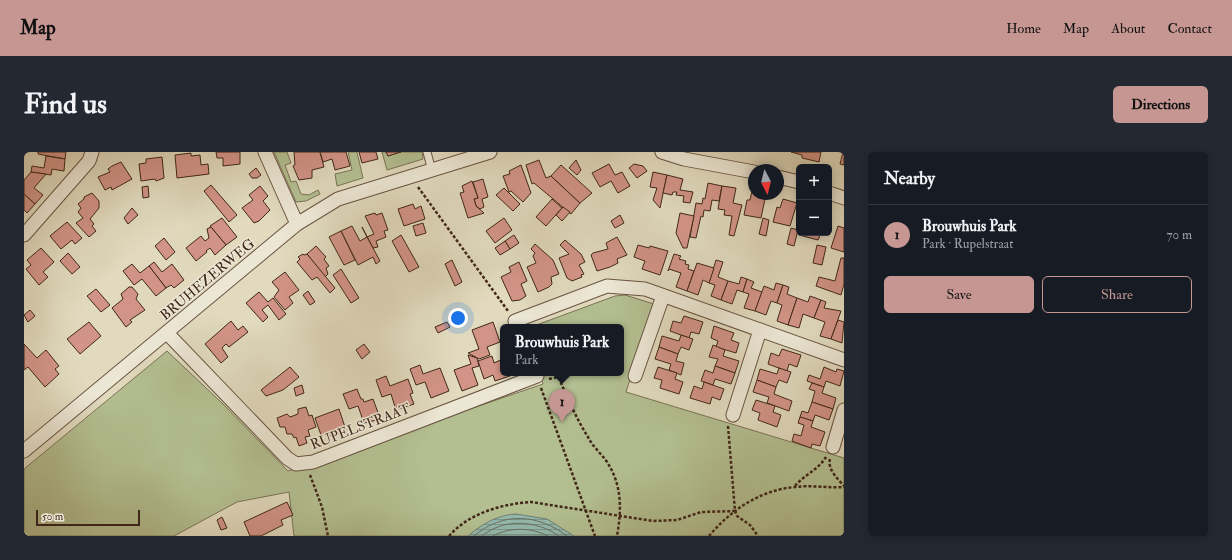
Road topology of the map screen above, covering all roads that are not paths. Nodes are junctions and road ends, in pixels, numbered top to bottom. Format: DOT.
graph roads {
  1 [pos="92,152"];
  2 [pos="265,152"];
  3 [pos="427,152"];
  4 [pos="490,152"];
  5 [pos="662,152"];
  6 [pos="432,171"];
  7 [pos="748,171"];
  8 [pos="784,178"];
  9 [pos="796,181"];
  10 [pos="832,194"];
  11 [pos="844,198"];
  12 [pos="297,224"];
  13 [pos="26,232"];
  14 [pos="663,296"];
  15 [pos="516,324"];
  16 [pos="760,330"];
  17 [pos="167,334"];
  18 [pos="844,360"];
  19 [pos="533,376"];
  20 [pos="635,376"];
  21 [pos="844,410"];
  22 [pos="733,415"];
  23 [pos="833,447"];
  24 [pos="24,451"];
  1 -- 13 [label="street"];
  2 -- 12 [label="street"];
  3 -- 6 [label="lane"];
  4 -- 6 [label="street, BRUHEZERWEG"];
  5 -- 7 [label="street"];
  6 -- 12 [label="street, BRUHEZERWEG"];
  8 -- 9 [label="street"];
  10 -- 11 [label="street"];
  12 -- 17 [label="street, BRUHEZERWEG"];
  14 -- 15 [label="street"];
  14 -- 16 [label="street"];
  14 -- 20 [label="street"];
  16 -- 18 [label="street"];
  16 -- 22 [label="street"];
  17 -- 19 [label="street, RUPELSTRAAT"];
  17 -- 24 [label="street, BRUHEZERWEG"];
  21 -- 23 [label="street"];
}
